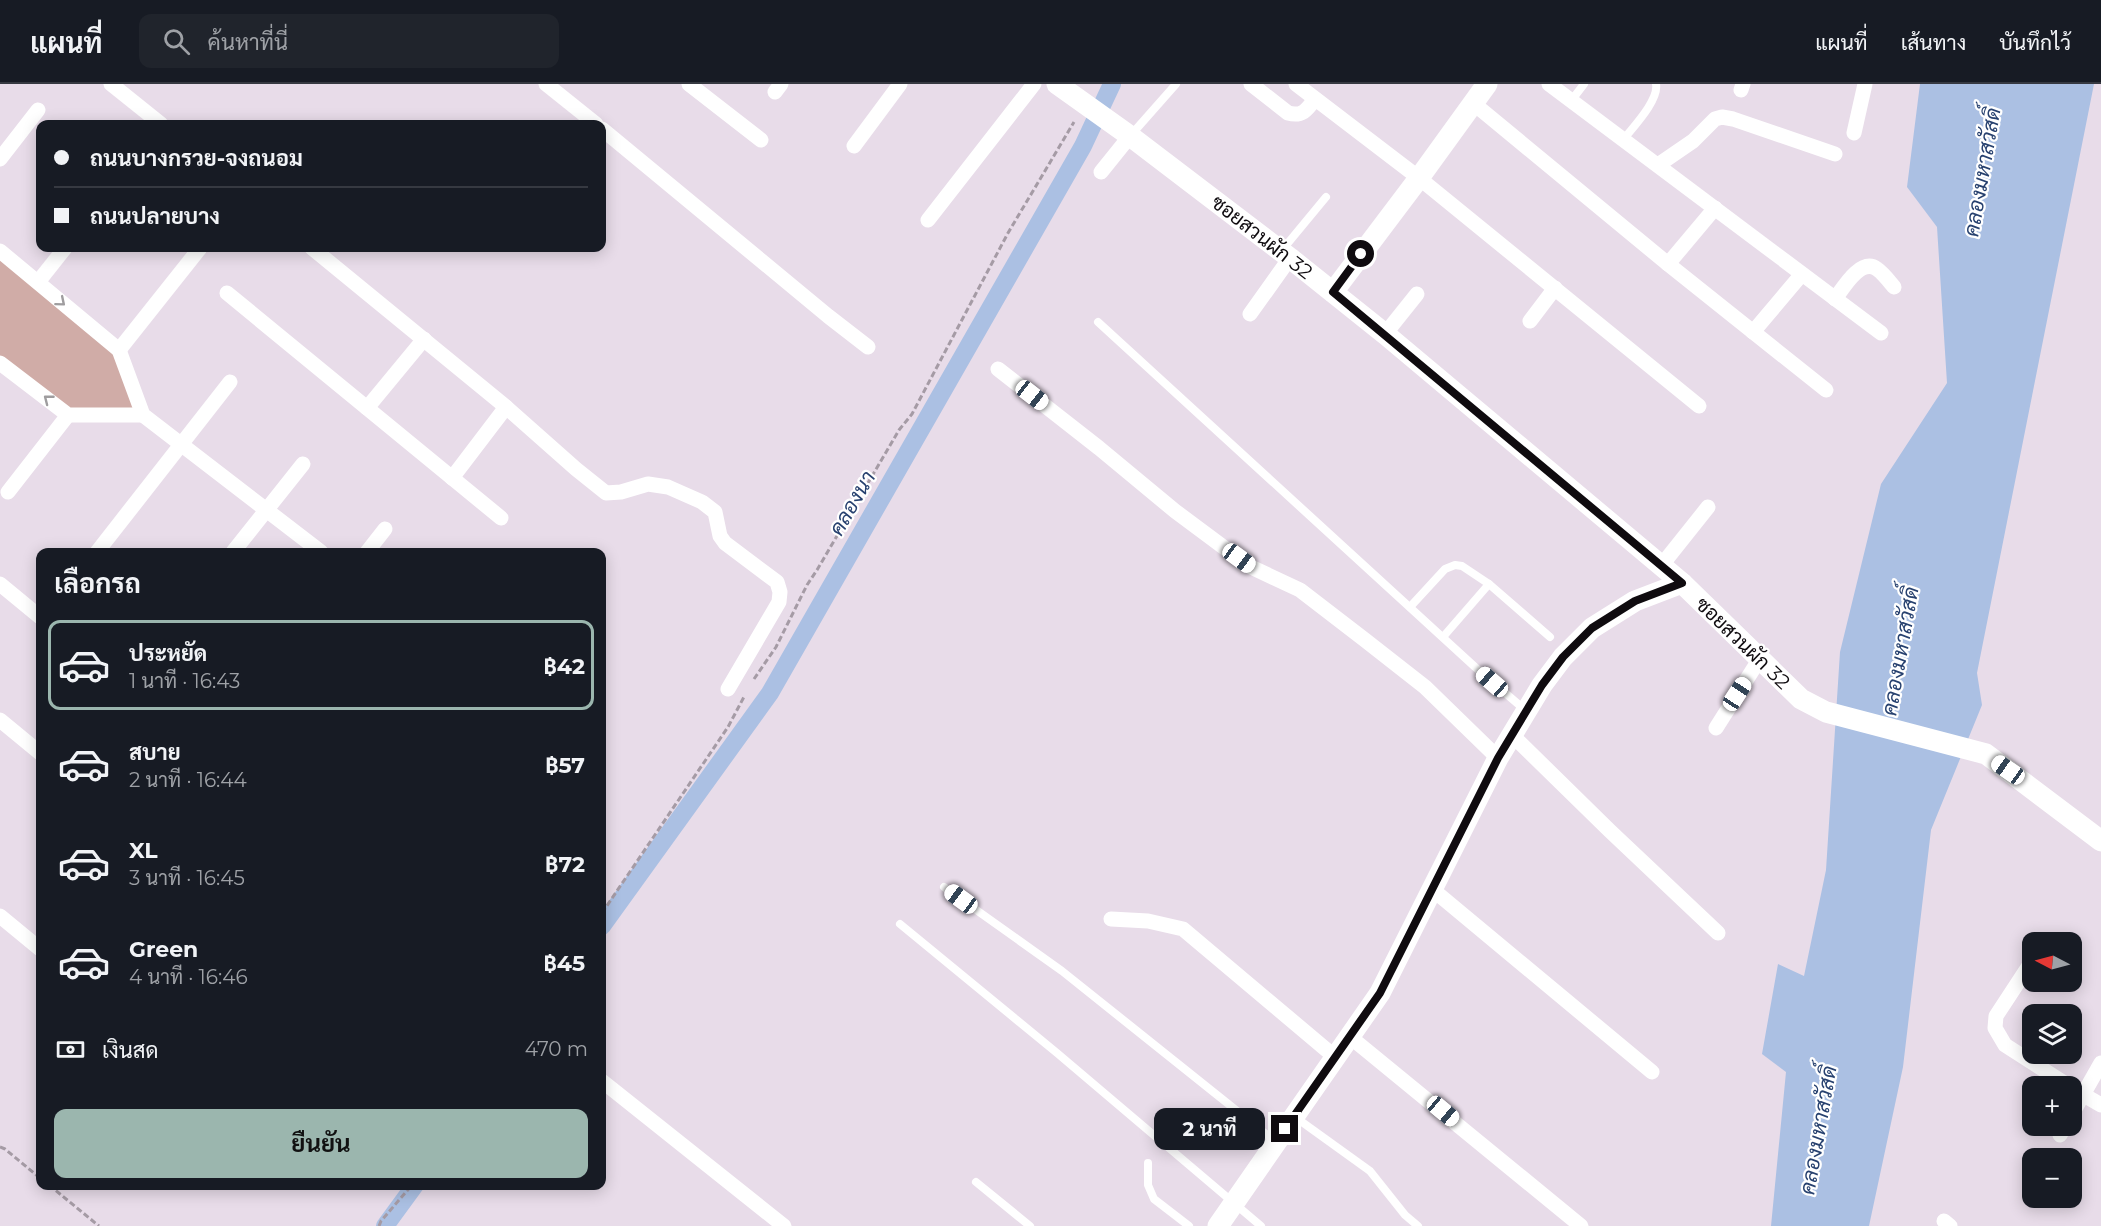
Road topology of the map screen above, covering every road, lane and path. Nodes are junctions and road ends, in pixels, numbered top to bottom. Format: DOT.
graph roads {
  1 [pos="111,84"];
  2 [pos="688,84"];
  3 [pos="900,84"];
  4 [pos="1034,84"];
  5 [pos="1057,84"];
  6 [pos="1176,84"];
  7 [pos="1251,84"];
  8 [pos="1296,84"];
  9 [pos="1487,84"];
  10 [pos="1549,84"];
  11 [pos="1584,84"];
  12 [pos="1656,84"];
  13 [pos="1865,84"];
  14 [pos="556,87"];
  15 [pos="1316,99"];
  16 [pos="1571,101"];
  17 [pos="1473,103"];
  18 [pos="38,110"];
  19 [pos="156,120"];
  20 [pos="592,120"];
  21 [pos="1074,122"];
  22 [pos="606,132"];
  23 [pos="1854,133"];
  24 [pos="1130,136"];
  25 [pos="761,140"];
  26 [pos="1623,140"];
  27 [pos="854,146"];
  28 [pos="1835,154"];
  29 [pos="0,159"];
  30 [pos="1658,165"];
  31 [pos="1101,172"];
  32 [pos="1419,178"];
  33 [pos="1326,197"];
  34 [pos="1715,208"];
  35 [pos="928,220"];
  36 [pos="0,251"];
  37 [pos="62,252"];
  38 [pos="197,252"];
  39 [pos="317,252"];
  40 [pos="1286,255"];
  41 [pos="1668,264"];
  42 [pos="1802,274"];
  43 [pos="38,282"];
  44 [pos="1894,286"];
  45 [pos="1555,288"];
  46 [pos="1333,292"];
  47 [pos="227,293"];
  48 [pos="1417,294"];
  49 [pos="1835,299"];
  50 [pos="1250,314"];
  51 [pos="1530,321"];
  52 [pos="1098,322"];
  53 [pos="1753,332"];
  54 [pos="1881,333"];
  55 [pos="1385,334"];
  56 [pos="424,339"];
  57 [pos="868,347"];
  58 [pos="119,350"];
  59 [pos="0,363"];
  60 [pos="998,369"];
  61 [pos="231,382"];
  62 [pos="1826,390"];
  63 [pos="1700,406"];
  64 [pos="506,407"];
  65 [pos="367,408"];
  66 [pos="68,415"];
  67 [pos="143,415"];
  68 [pos="182,445"];
  69 [pos="303,464"];
  70 [pos="452,478"];
  71 [pos="8,492"];
  72 [pos="1708,507"];
  73 [pos="266,510"];
  74 [pos="501,518"];
  75 [pos="385,529"];
  76 [pos="100,548"];
  77 [pos="236,548"];
  78 [pos="316,548"];
  79 [pos="370,548"];
  80 [pos="1661,566"];
  81 [pos="1682,583"];
  82 [pos="0,584"];
  83 [pos="1489,584"];
  84 [pos="1410,607"];
  85 [pos="36,614"];
  86 [pos="1443,637"];
  87 [pos="1550,637"];
  88 [pos="1759,660"];
  89 [pos="750,685"];
  90 [pos="728,689"];
  91 [pos="746,693"];
  92 [pos="1526,711"];
  93 [pos="0,720"];
  94 [pos="1716,728"];
  95 [pos="1512,735"];
  96 [pos="36,750"];
  97 [pos="1498,758"];
  98 [pos="2101,841"];
  99 [pos="944,887"];
  100 [pos="1432,889"];
  101 [pos="606,907"];
  102 [pos="0,916"];
  103 [pos="1111,919"];
  104 [pos="900,924"];
  105 [pos="1718,933"];
  106 [pos="36,946"];
  107 [pos="2022,976"];
  108 [pos="1349,1036"];
  109 [pos="1335,1057"];
  110 [pos="2101,1063"];
  111 [pos="1652,1072"];
  112 [pos="2053,1076"];
  113 [pos="2082,1081"];
  114 [pos="606,1084"];
  115 [pos="2082,1094"];
  116 [pos="2101,1105"];
  117 [pos="1294,1117"];
  118 [pos="1276,1142"];
  119 [pos="0,1147"];
  120 [pos="1148,1163"];
  121 [pos="36,1175"];
  122 [pos="976,1182"];
  123 [pos="55,1190"];
  124 [pos="408,1190"];
  125 [pos="1233,1203"];
  126 [pos="99,1226"];
  127 [pos="379,1226"];
  128 [pos="784,1226"];
  129 [pos="1030,1226"];
  130 [pos="1189,1226"];
  131 [pos="1218,1226"];
  132 [pos="1261,1226"];
  133 [pos="1418,1226"];
  134 [pos="1581,1226"];
  1 -- 19 [label="street"];
  2 -- 25 [label="street"];
  3 -- 27 [label="street"];
  4 -- 35 [label="street"];
  5 -- 24 [label="street, ซอยสวนผัก 32"];
  6 -- 24 [label="lane"];
  7 -- 15 [label="street"];
  8 -- 15 [label="street"];
  9 -- 17 [label="street"];
  10 -- 16 [label="street"];
  11 -- 16 [label="lane"];
  12 -- 26 [label="lane"];
  13 -- 23 [label="street"];
  14 -- 20 [label="street"];
  15 -- 32 [label="street"];
  16 -- 26 [label="street"];
  17 -- 32 [label="street"];
  17 -- 41 [label="street"];
  18 -- 29 [label="street"];
  21 -- 89 [label="path"];
  22 -- 57 [label="street"];
  24 -- 31 [label="street"];
  24 -- 40 [label="street, ซอยสวนผัก 32"];
  26 -- 30 [label="street"];
  28 -- 30 [label="street"];
  30 -- 34 [label="street"];
  32 -- 45 [label="street"];
  32 -- 46 [label="street"];
  33 -- 40 [label="lane"];
  34 -- 41 [label="street"];
  34 -- 42 [label="street"];
  36 -- 43 [label="street"];
  37 -- 43 [label="street"];
  38 -- 58 [label="street"];
  39 -- 56 [label="street"];
  40 -- 46 [label="street, ซอยสวนผัก 32"];
  40 -- 50 [label="street"];
  41 -- 53 [label="street"];
  42 -- 49 [label="street"];
  42 -- 53 [label="street"];
  43 -- 58 [label="street, one-way"];
  44 -- 49 [label="street"];
  45 -- 51 [label="street"];
  45 -- 63 [label="street"];
  46 -- 55 [label="street, ซอยสวนผัก 32"];
  47 -- 65 [label="street"];
  48 -- 55 [label="street"];
  49 -- 54 [label="street"];
  52 -- 84 [label="lane"];
  53 -- 62 [label="street"];
  55 -- 80 [label="street, ซอยสวนผัก 32"];
  56 -- 64 [label="street"];
  56 -- 65 [label="street"];
  58 -- 67 [label="street"];
  66 -- 59 [label="street, one-way"];
  60 -- 97 [label="street"];
  61 -- 68 [label="street"];
  64 -- 70 [label="street"];
  64 -- 90 [label="street"];
  65 -- 70 [label="street"];
  66 -- 67 [label="street"];
  66 -- 71 [label="street"];
  67 -- 68 [label="street"];
  68 -- 73 [label="street"];
  68 -- 76 [label="street"];
  69 -- 73 [label="street"];
  70 -- 74 [label="street"];
  72 -- 80 [label="street"];
  73 -- 77 [label="street"];
  73 -- 78 [label="street"];
  75 -- 79 [label="street"];
  80 -- 81 [label="street, ซอยสวนผัก 32"];
  81 -- 88 [label="street, ซอยสวนผัก 32"];
  81 -- 92 [label="street"];
  82 -- 85 [label="street"];
  83 -- 84 [label="lane"];
  83 -- 86 [label="lane"];
  83 -- 87 [label="lane"];
  84 -- 86 [label="lane"];
  86 -- 92 [label="lane"];
  88 -- 94 [label="street"];
  88 -- 98 [label="street, ซอยสวนผัก 32"];
  91 -- 101 [label="path"];
  92 -- 95 [label="street"];
  93 -- 96 [label="street"];
  95 -- 97 [label="street"];
  95 -- 105 [label="street"];
  97 -- 100 [label="street"];
  99 -- 118 [label="lane"];
  100 -- 108 [label="street"];
  100 -- 111 [label="street"];
  102 -- 106 [label="street"];
  103 -- 109 [label="street"];
  104 -- 125 [label="lane"];
  107 -- 112 [label="street"];
  108 -- 109 [label="street"];
  108 -- 134 [label="street"];
  109 -- 117 [label="street"];
  110 -- 113 [label="street"];
  114 -- 128 [label="street"];
  115 -- 116 [label="street"];
  117 -- 118 [label="street"];
  117 -- 133 [label="lane"];
  118 -- 125 [label="street"];
  119 -- 121 [label="path"];
  120 -- 130 [label="lane"];
  122 -- 129 [label="lane"];
  123 -- 126 [label="path"];
  124 -- 127 [label="path"];
  125 -- 131 [label="street"];
  125 -- 132 [label="lane"];
}
